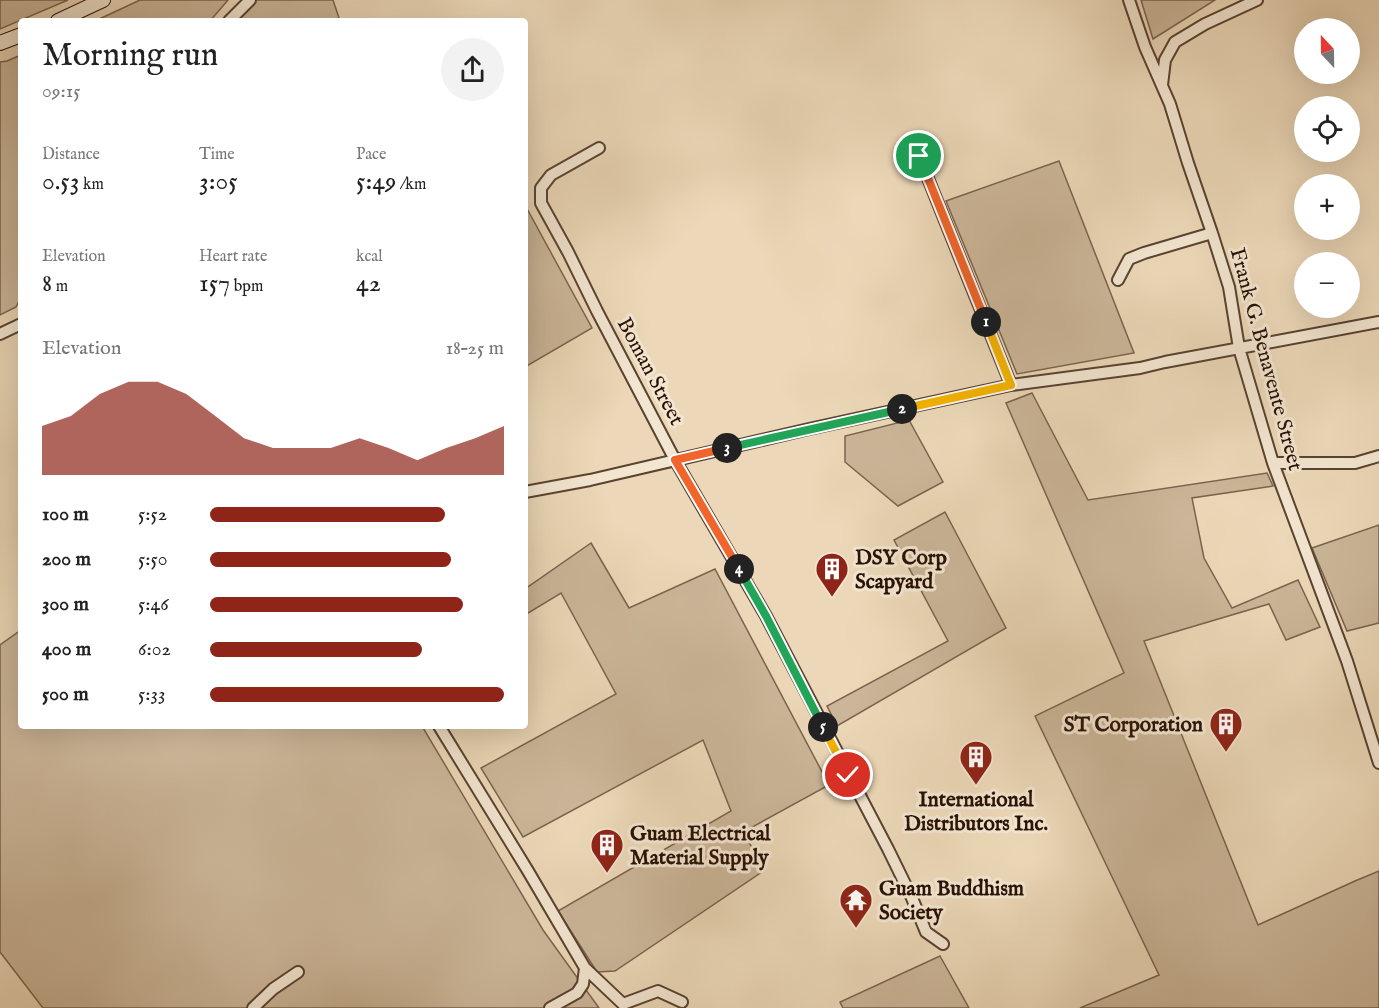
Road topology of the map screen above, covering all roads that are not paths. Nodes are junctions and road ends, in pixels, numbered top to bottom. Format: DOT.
graph roads {
  1 [pos="103,0"];
  2 [pos="250,0"];
  3 [pos="1129,0"];
  4 [pos="1257,0"];
  5 [pos="64,18"];
  6 [pos="232,18"];
  7 [pos="18,36"];
  8 [pos="0,43"];
  9 [pos="1162,88"];
  10 [pos="599,148"];
  11 [pos="919,156"];
  12 [pos="1212,233"];
  13 [pos="1118,280"];
  14 [pos="1379,322"];
  15 [pos="18,325"];
  16 [pos="0,334"];
  17 [pos="1239,348"];
  18 [pos="1011,385"];
  19 [pos="1379,456"];
  20 [pos="675,460"];
  21 [pos="1273,463"];
  22 [pos="528,491"];
  23 [pos="441,729"];
  24 [pos="1379,763"];
  25 [pos="943,944"];
  26 [pos="585,968"];
  27 [pos="297,972"];
  28 [pos="682,1002"];
  29 [pos="253,1008"];
  30 [pos="550,1008"];
  1 -- 5 [label="main road"];
  2 -- 6 [label="street"];
  3 -- 9 [label="street, Frank G. Benavente Street"];
  4 -- 9 [label="street"];
  7 -- 8 [label="main road"];
  9 -- 12 [label="street, Frank G. Benavente Street"];
  10 -- 20 [label="street, Boman Street"];
  11 -- 18 [label="street"];
  12 -- 13 [label="street"];
  12 -- 17 [label="street, Frank G. Benavente Street"];
  14 -- 17 [label="street"];
  15 -- 16 [label="street"];
  17 -- 18 [label="street"];
  17 -- 21 [label="street, Frank G. Benavente Street"];
  18 -- 20 [label="street"];
  19 -- 21 [label="street"];
  20 -- 22 [label="street"];
  20 -- 25 [label="street, Boman Street"];
  21 -- 24 [label="street, Frank G. Benavente Street"];
  23 -- 26 [label="street"];
  26 -- 28 [label="street"];
  26 -- 30 [label="street"];
  27 -- 29 [label="street"];
}
